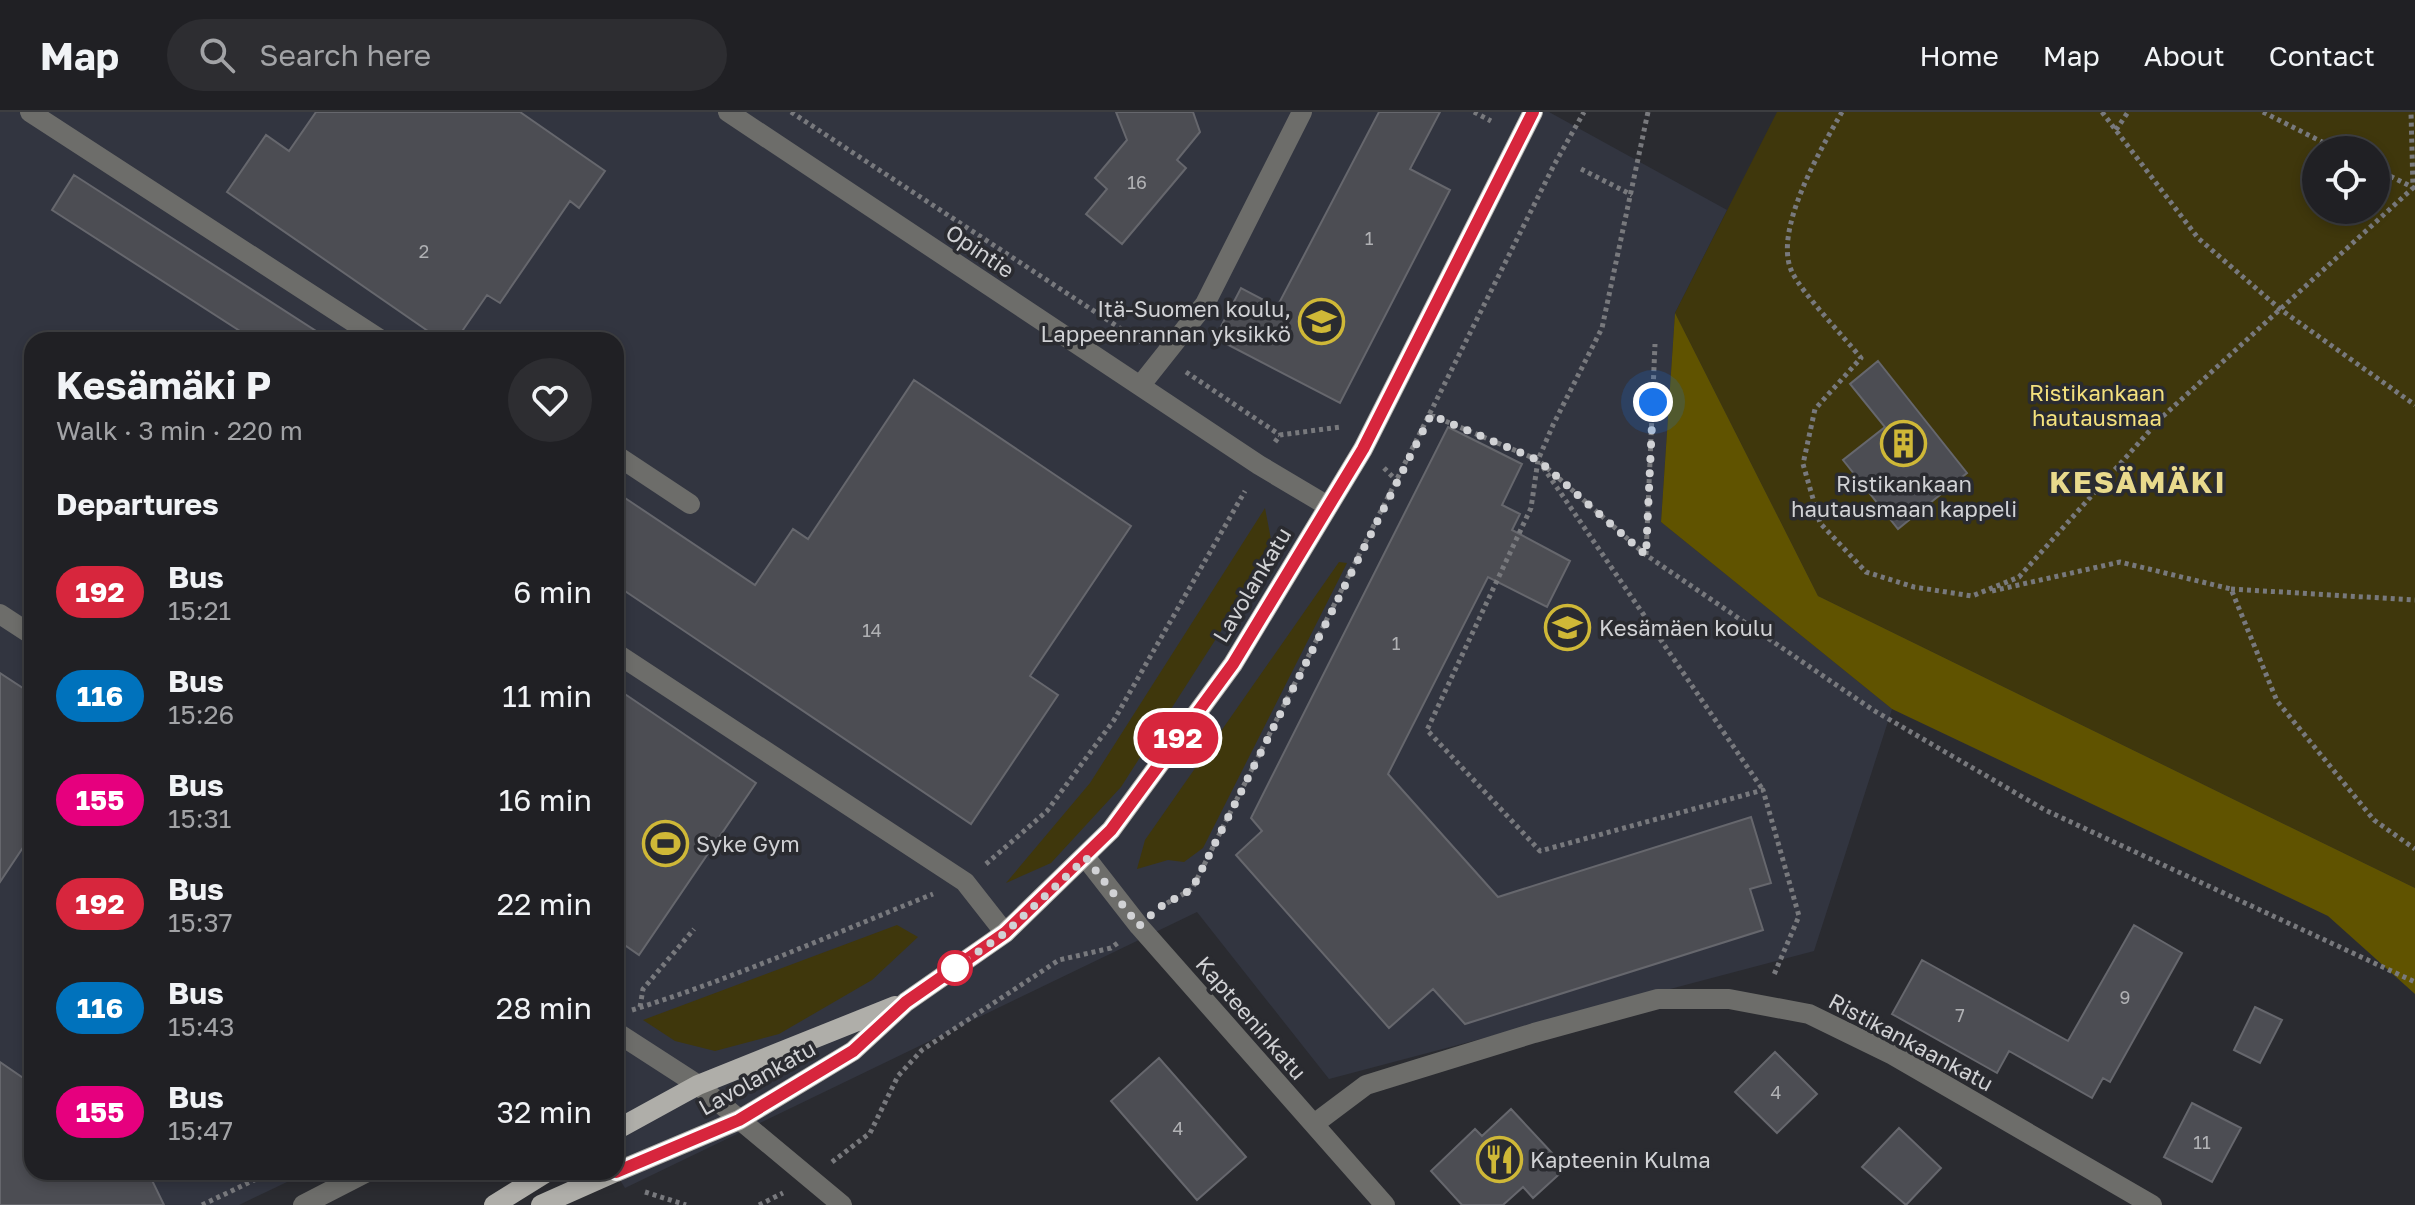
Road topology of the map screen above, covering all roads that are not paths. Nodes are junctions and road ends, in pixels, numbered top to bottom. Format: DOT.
graph roads {
  1 [pos="30,112"];
  2 [pos="728,112"];
  3 [pos="1302,112"];
  4 [pos="1533,112"];
  5 [pos="369,332"];
  6 [pos="1140,386"];
  7 [pos="624,460"];
  8 [pos="690,504"];
  9 [pos="1328,506"];
  10 [pos="0,614"];
  11 [pos="24,630"];
  12 [pos="624,658"];
  13 [pos="1086,858"];
  14 [pos="1005,933"];
  15 [pos="906,1002"];
  16 [pos="624,1037"];
  17 [pos="698,1085"];
  18 [pos="739,1120"];
  19 [pos="1314,1124"];
  20 [pos="624,1126"];
  21 [pos="624,1169"];
  22 [pos="351,1180"];
  23 [pos="534,1180"];
  24 [pos="598,1180"];
  25 [pos="303,1205"];
  26 [pos="494,1205"];
  27 [pos="541,1205"];
  28 [pos="842,1205"];
  29 [pos="1385,1205"];
  30 [pos="2152,1205"];
  1 -- 5 [label="street"];
  2 -- 6 [label="street, Opintie"];
  3 -- 6 [label="street"];
  4 -- 9 [label="main road, Lavolankatu"];
  6 -- 9 [label="street, Opintie"];
  7 -- 8 [label="street"];
  9 -- 13 [label="main road, Lavolankatu"];
  10 -- 11 [label="street"];
  12 -- 14 [label="street"];
  13 -- 14 [label="main road, Lavolankatu"];
  13 -- 19 [label="street, Kapteeninkatu"];
  14 -- 15 [label="main road, Lavolankatu"];
  15 -- 17 [label="main road, Lavolankatu"];
  15 -- 18 [label="main road, Lavolankatu"];
  16 -- 17 [label="street"];
  17 -- 18 [label="street"];
  17 -- 20 [label="main road, Lavolankatu"];
  18 -- 21 [label="main road, Lavolankatu"];
  18 -- 28 [label="street"];
  19 -- 29 [label="street, Kapteeninkatu"];
  19 -- 30 [label="street, Ristikankaankatu"];
  22 -- 25 [label="street"];
  23 -- 26 [label="main road"];
  24 -- 27 [label="main road, Lavolankatu"];
}
